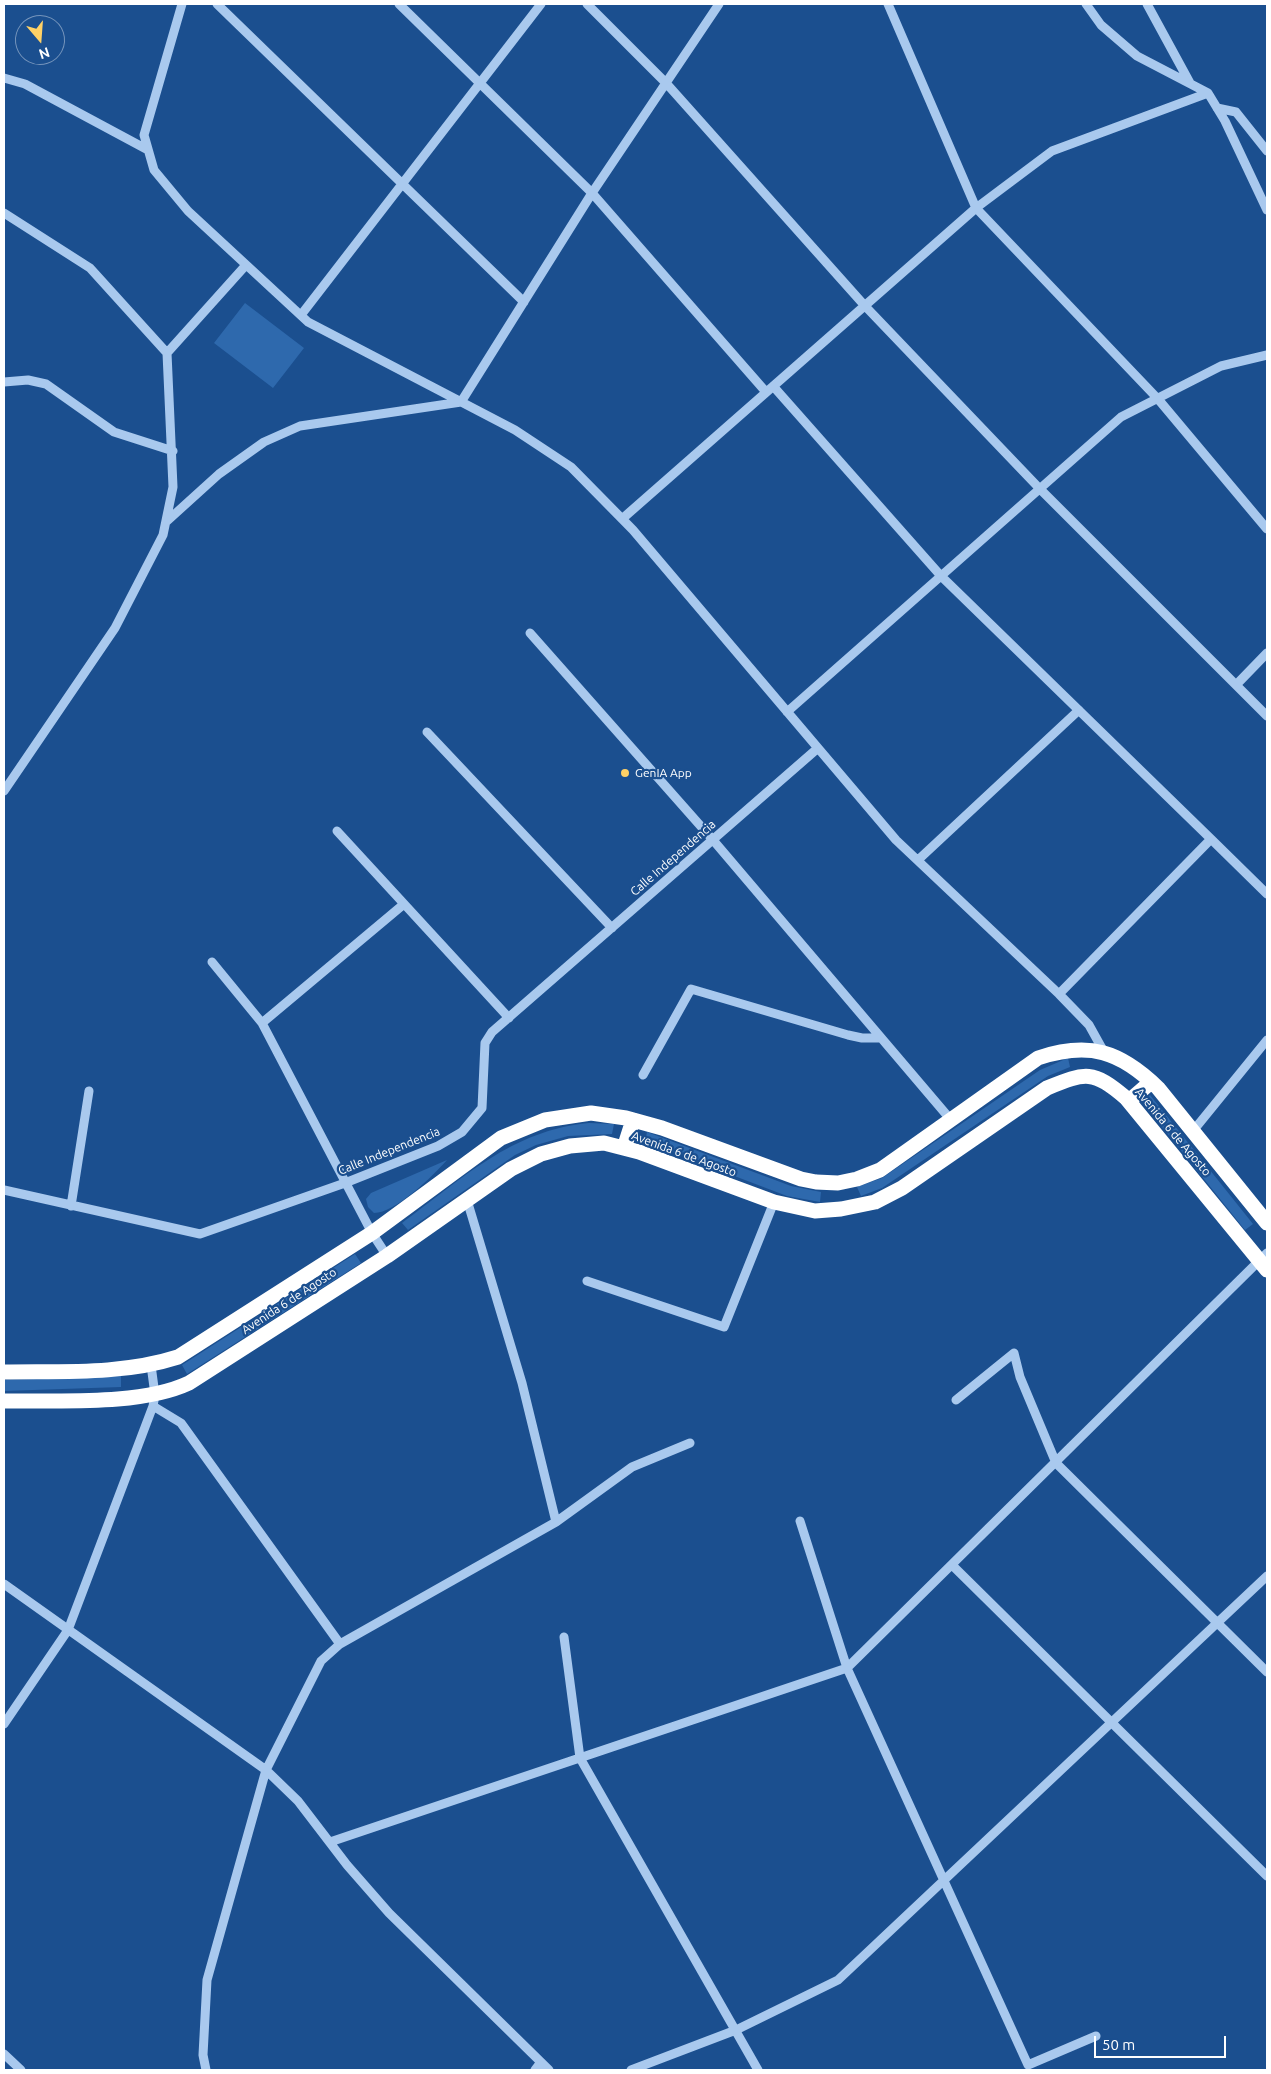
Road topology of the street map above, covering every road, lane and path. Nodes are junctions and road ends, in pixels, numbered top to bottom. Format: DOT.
graph roads {
  1 [pos="182,4"];
  2 [pos="217,4"];
  3 [pos="400,4"];
  4 [pos="542,4"];
  5 [pos="587,4"];
  6 [pos="719,4"];
  7 [pos="888,4"];
  8 [pos="1086,4"];
  9 [pos="1147,4"];
  10 [pos="4,78"];
  11 [pos="666,83"];
  12 [pos="481,84"];
  13 [pos="1190,84"];
  14 [pos="1208,93"];
  15 [pos="1218,108"];
  16 [pos="148,150"];
  17 [pos="1267,151"];
  18 [pos="404,185"];
  19 [pos="592,193"];
  20 [pos="976,208"];
  21 [pos="1267,210"];
  22 [pos="4,213"];
  23 [pos="246,265"];
  24 [pos="524,302"];
  25 [pos="864,306"];
  26 [pos="301,315"];
  27 [pos="167,353"];
  28 [pos="1267,354"];
  29 [pos="4,382"];
  30 [pos="770,389"];
  31 [pos="1158,399"];
  32 [pos="461,402"];
  33 [pos="173,452"];
  34 [pos="1040,489"];
  35 [pos="622,518"];
  36 [pos="166,522"];
  37 [pos="1267,529"];
  38 [pos="941,576"];
  39 [pos="530,633"];
  40 [pos="1267,654"];
  41 [pos="1236,685"];
  42 [pos="1078,710"];
  43 [pos="787,712"];
  44 [pos="1267,716"];
  45 [pos="427,732"];
  46 [pos="818,748"];
  47 [pos="4,774"];
  48 [pos="11,780"];
  49 [pos="4,791"];
  50 [pos="337,831"];
  51 [pos="1211,839"];
  52 [pos="712,840"];
  53 [pos="918,860"];
  54 [pos="1267,894"];
  55 [pos="404,904"];
  56 [pos="612,928"];
  57 [pos="212,962"];
  58 [pos="1059,994"];
  59 [pos="509,1018"];
  60 [pos="262,1023"];
  61 [pos="881,1038"];
  62 [pos="1267,1040"];
  63 [pos="1104,1052"];
  64 [pos="643,1076"];
  65 [pos="1080,1076"];
  66 [pos="1151,1082"];
  67 [pos="89,1091"];
  68 [pos="1129,1101"];
  69 [pos="633,1120"];
  70 [pos="951,1120"];
  71 [pos="1192,1130"];
  72 [pos="624,1148"];
  73 [pos="345,1183"];
  74 [pos="838,1183"];
  75 [pos="4,1190"];
  76 [pos="467,1200"];
  77 [pos="774,1202"];
  78 [pos="71,1206"];
  79 [pos="841,1209"];
  80 [pos="1267,1223"];
  81 [pos="372,1234"];
  82 [pos="387,1256"];
  83 [pos="1265,1262"];
  84 [pos="587,1281"];
  85 [pos="151,1365"];
  86 [pos="4,1372"];
  87 [pos="956,1400"];
  88 [pos="4,1401"];
  89 [pos="154,1401"];
  90 [pos="690,1443"];
  91 [pos="1056,1463"];
  92 [pos="800,1521"];
  93 [pos="556,1522"];
  94 [pos="952,1565"];
  95 [pos="1267,1576"];
  96 [pos="4,1584"];
  97 [pos="1219,1623"];
  98 [pos="68,1630"];
  99 [pos="564,1637"];
  100 [pos="340,1644"];
  101 [pos="847,1668"];
  102 [pos="1267,1672"];
  103 [pos="4,1724"];
  104 [pos="1111,1724"];
  105 [pos="580,1758"];
  106 [pos="266,1770"];
  107 [pos="330,1842"];
  108 [pos="1267,1876"];
  109 [pos="944,1881"];
  110 [pos="736,2030"];
  111 [pos="1096,2036"];
  112 [pos="4,2054"];
  113 [pos="541,2062"];
  114 [pos="21,2070"];
  115 [pos="206,2070"];
  116 [pos="535,2070"];
  117 [pos="549,2070"];
  118 [pos="631,2070"];
  119 [pos="758,2070"];
  1 -- 16 [label="street"];
  2 -- 18 [label="street"];
  3 -- 12 [label="street"];
  4 -- 12 [label="street"];
  5 -- 11 [label="street"];
  6 -- 11 [label="street"];
  7 -- 20 [label="street"];
  8 -- 13 [label="street"];
  9 -- 13 [label="street"];
  10 -- 16 [label="street"];
  11 -- 19 [label="street"];
  11 -- 25 [label="street"];
  12 -- 18 [label="street"];
  12 -- 19 [label="street"];
  13 -- 14 [label="street"];
  14 -- 15 [label="street"];
  14 -- 20 [label="street"];
  15 -- 17 [label="street"];
  15 -- 21 [label="street"];
  16 -- 23 [label="street"];
  18 -- 24 [label="street"];
  18 -- 26 [label="street"];
  19 -- 24 [label="street"];
  19 -- 30 [label="street"];
  20 -- 25 [label="street"];
  20 -- 31 [label="street"];
  22 -- 27 [label="street"];
  23 -- 26 [label="street"];
  23 -- 27 [label="street"];
  24 -- 32 [label="street"];
  25 -- 30 [label="street"];
  25 -- 34 [label="street"];
  26 -- 32 [label="street"];
  27 -- 33 [label="street"];
  28 -- 31 [label="street"];
  29 -- 33 [label="street"];
  30 -- 35 [label="street"];
  30 -- 38 [label="street"];
  31 -- 34 [label="street"];
  31 -- 37 [label="street"];
  32 -- 35 [label="street"];
  32 -- 36 [label="street"];
  33 -- 36 [label="street"];
  34 -- 38 [label="street"];
  34 -- 41 [label="street"];
  35 -- 43 [label="street"];
  36 -- 48 [label="street"];
  38 -- 42 [label="street"];
  38 -- 43 [label="street"];
  39 -- 52 [label="street"];
  40 -- 41 [label="street"];
  41 -- 44 [label="street"];
  42 -- 51 [label="street"];
  42 -- 53 [label="street"];
  43 -- 46 [label="street"];
  45 -- 56 [label="street"];
  46 -- 52 [label="street, Calle Independencia"];
  46 -- 53 [label="street"];
  47 -- 48 [label="street"];
  48 -- 49 [label="street"];
  50 -- 55 [label="street"];
  51 -- 54 [label="street"];
  51 -- 58 [label="street"];
  52 -- 56 [label="street, Calle Independencia"];
  52 -- 61 [label="street"];
  53 -- 58 [label="street"];
  55 -- 59 [label="street"];
  55 -- 60 [label="street"];
  56 -- 59 [label="street, Calle Independencia"];
  57 -- 60 [label="street"];
  58 -- 63 [label="street"];
  59 -- 73 [label="street, Calle Independencia"];
  60 -- 73 [label="street"];
  61 -- 64 [label="street"];
  61 -- 70 [label="street"];
  62 -- 71 [label="street"];
  63 -- 65 [label="highway"];
  63 -- 66 [label="highway, Avenida 6 de Agosto"];
  63 -- 70 [label="highway, Avenida 6 de Agosto"];
  65 -- 68 [label="highway, Avenida 6 de Agosto"];
  65 -- 79 [label="highway, Avenida 6 de Agosto"];
  66 -- 68 [label="highway"];
  66 -- 71 [label="highway, Avenida 6 de Agosto"];
  67 -- 78 [label="street"];
  68 -- 83 [label="highway, Avenida 6 de Agosto"];
  69 -- 72 [label="highway"];
  69 -- 74 [label="highway, Avenida 6 de Agosto"];
  69 -- 81 [label="highway, Avenida 6 de Agosto"];
  70 -- 74 [label="highway, Avenida 6 de Agosto"];
  71 -- 80 [label="highway, Avenida 6 de Agosto"];
  72 -- 76 [label="highway, Avenida 6 de Agosto"];
  72 -- 77 [label="highway, Avenida 6 de Agosto"];
  73 -- 78 [label="street, Calle Independencia"];
  73 -- 81 [label="street"];
  74 -- 79 [label="highway"];
  75 -- 78 [label="street, Calle Independencia"];
  76 -- 82 [label="highway, Avenida 6 de Agosto"];
  76 -- 93 [label="street"];
  77 -- 79 [label="highway, Avenida 6 de Agosto"];
  77 -- 84 [label="street"];
  81 -- 82 [label="street"];
  81 -- 85 [label="highway, Avenida 6 de Agosto"];
  82 -- 89 [label="highway, Avenida 6 de Agosto"];
  83 -- 91 [label="street"];
  85 -- 86 [label="highway, Avenida 6 de Agosto"];
  85 -- 89 [label="street"];
  87 -- 91 [label="street"];
  88 -- 89 [label="highway, Avenida 6 de Agosto"];
  89 -- 98 [label="street"];
  89 -- 100 [label="street"];
  90 -- 93 [label="street"];
  91 -- 94 [label="street"];
  91 -- 97 [label="street"];
  92 -- 101 [label="street"];
  93 -- 100 [label="street"];
  94 -- 101 [label="street"];
  94 -- 104 [label="street"];
  95 -- 97 [label="street"];
  96 -- 98 [label="street"];
  97 -- 102 [label="street"];
  97 -- 104 [label="street"];
  98 -- 103 [label="street"];
  98 -- 106 [label="street"];
  99 -- 105 [label="street"];
  100 -- 106 [label="street"];
  101 -- 105 [label="street"];
  101 -- 109 [label="street"];
  104 -- 108 [label="street"];
  104 -- 109 [label="street"];
  105 -- 107 [label="street"];
  105 -- 110 [label="street"];
  106 -- 107 [label="street"];
  106 -- 115 [label="street"];
  107 -- 113 [label="street"];
  109 -- 110 [label="street"];
  109 -- 111 [label="street"];
  110 -- 118 [label="street"];
  110 -- 119 [label="street"];
  112 -- 114 [label="street"];
  113 -- 116 [label="street"];
  113 -- 117 [label="street"];
}
